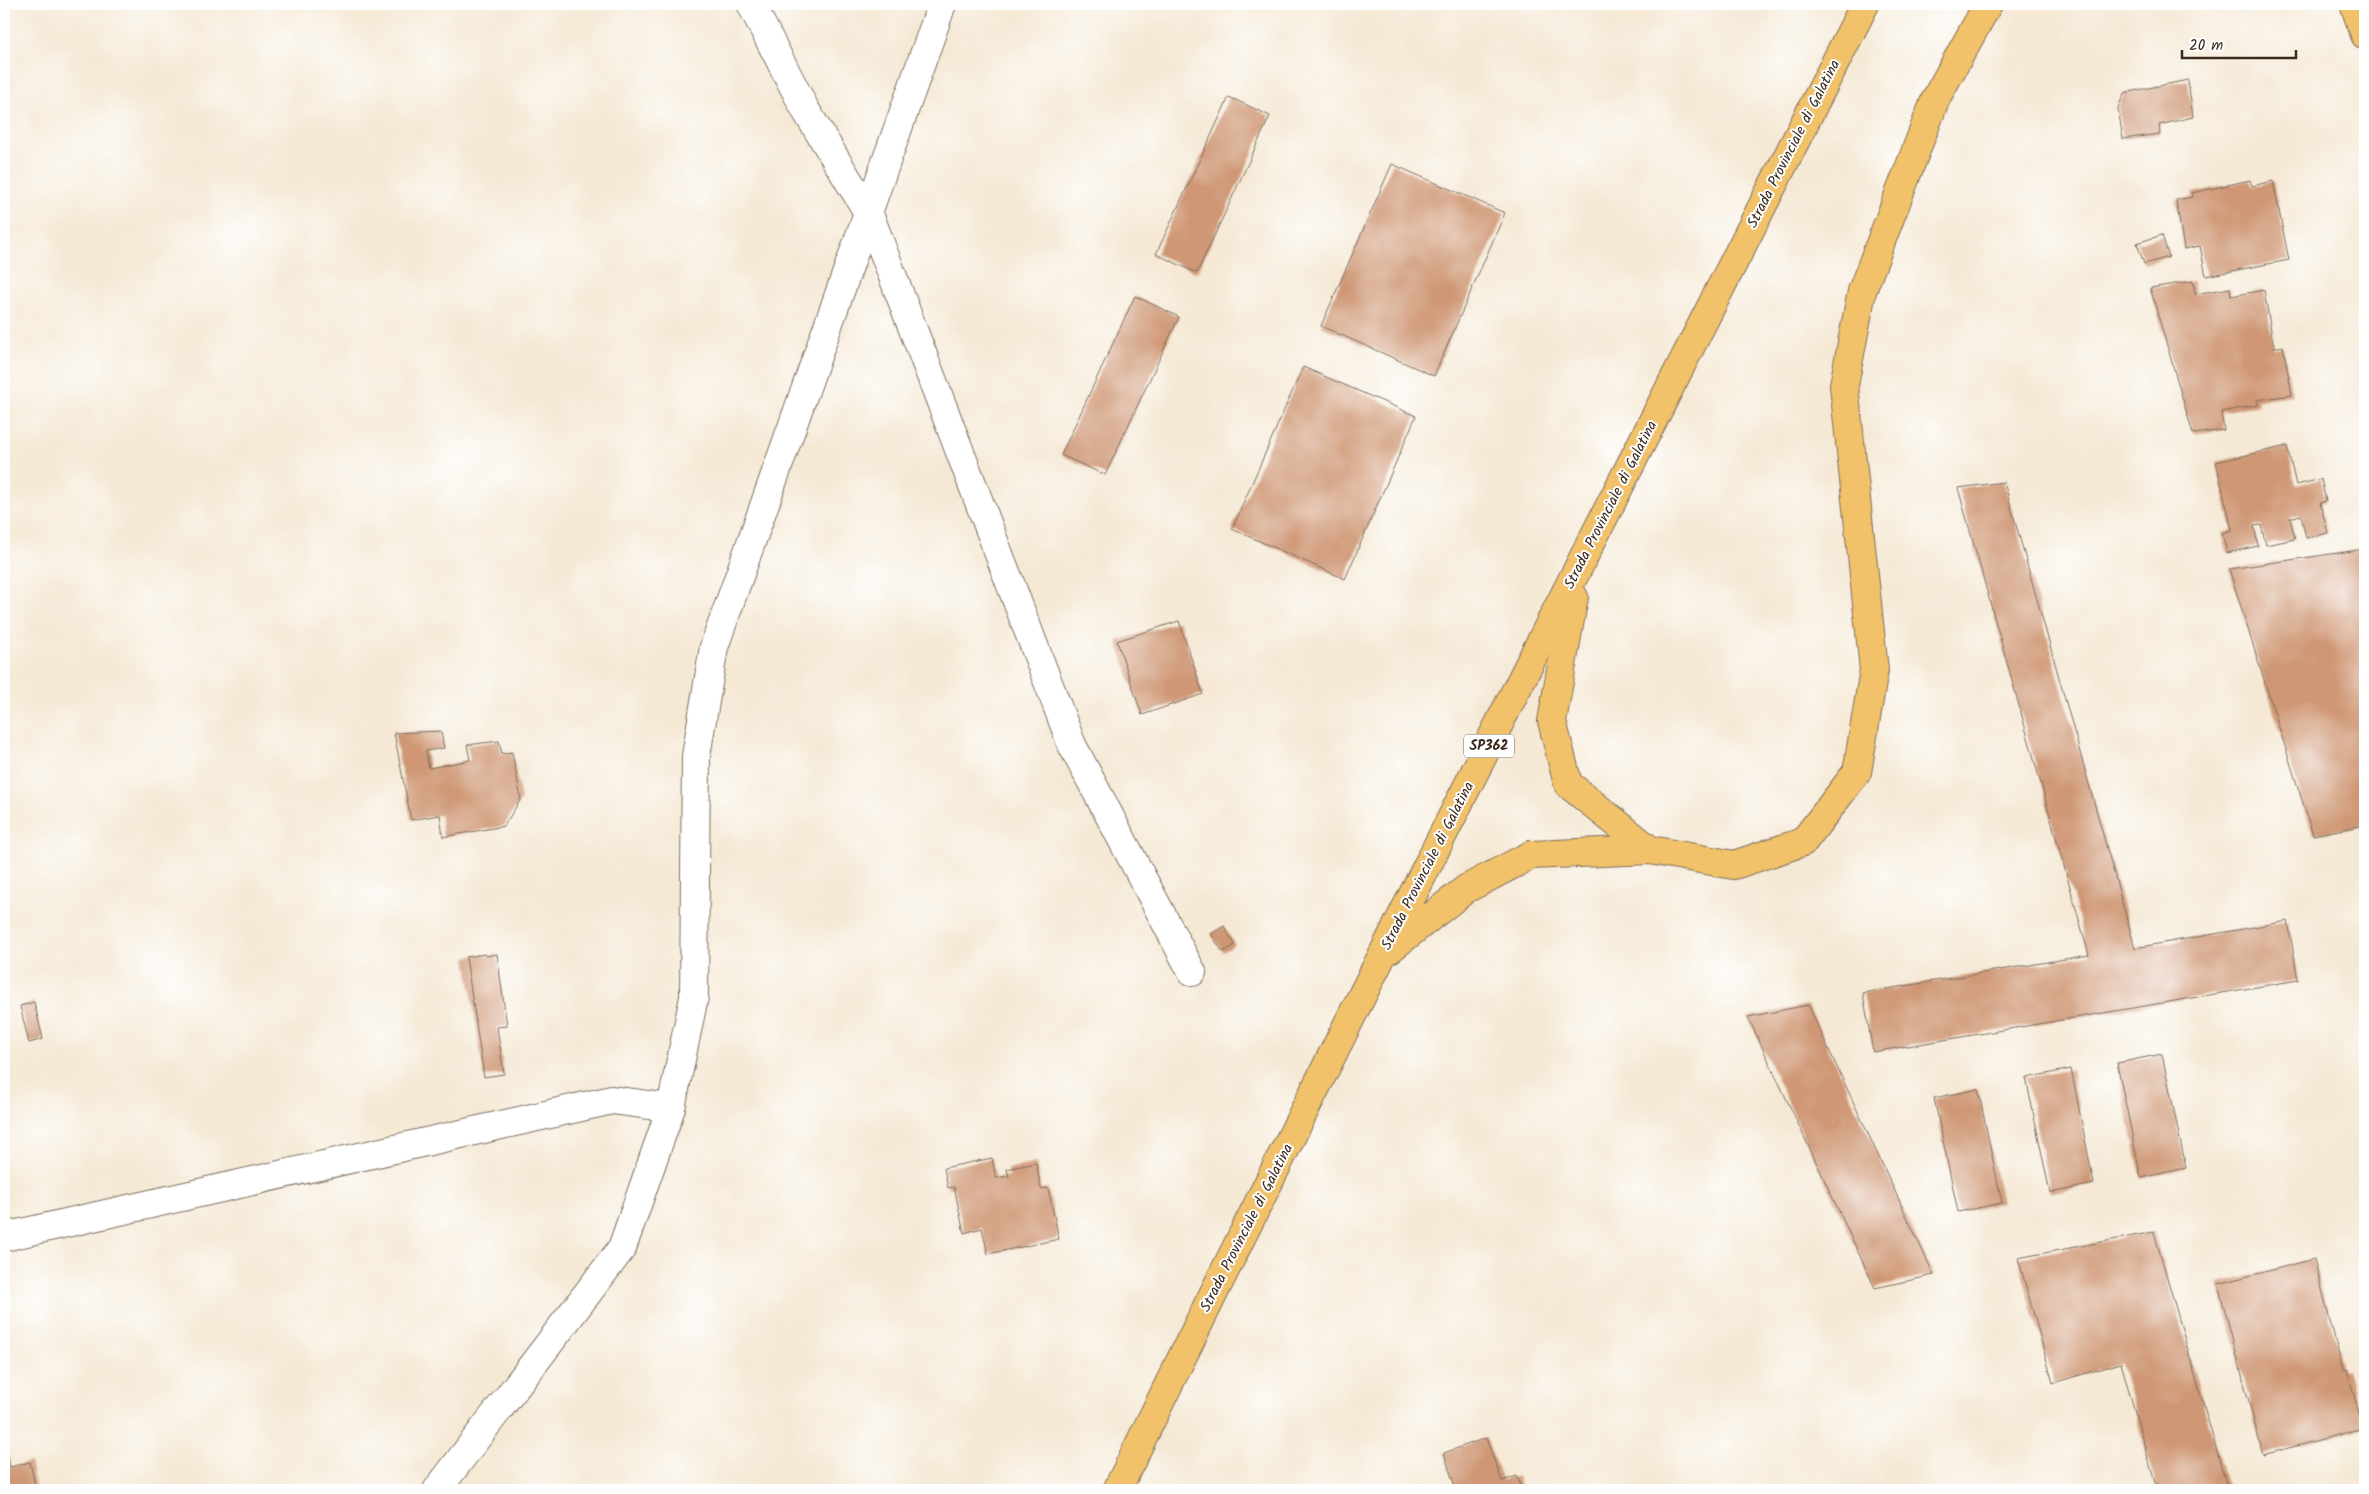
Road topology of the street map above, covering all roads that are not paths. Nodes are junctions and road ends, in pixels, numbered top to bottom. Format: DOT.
graph roads {
  1 [pos="751,4"];
  2 [pos="942,4"];
  3 [pos="1865,4"];
  4 [pos="1988,4"];
  5 [pos="2354,4"];
  6 [pos="2365,35"];
  7 [pos="869,214"];
  8 [pos="1578,569"];
  9 [pos="1650,850"];
  10 [pos="1385,953"];
  11 [pos="1192,972"];
  12 [pos="671,1108"];
  13 [pos="4,1237"];
  14 [pos="437,1490"];
  15 [pos="1117,1490"];
  1 -- 7 [label="street"];
  2 -- 7 [label="street"];
  3 -- 8 [label="main road, Strada Provinciale di Galatina / SP362"];
  4 -- 9 [label="main road"];
  5 -- 6 [label="main road"];
  7 -- 11 [label="street"];
  7 -- 12 [label="street"];
  8 -- 9 [label="main road"];
  8 -- 10 [label="main road, Strada Provinciale di Galatina / SP362"];
  9 -- 10 [label="main road"];
  10 -- 15 [label="main road, Strada Provinciale di Galatina / SP362"];
  12 -- 13 [label="street"];
  12 -- 14 [label="street"];
}
